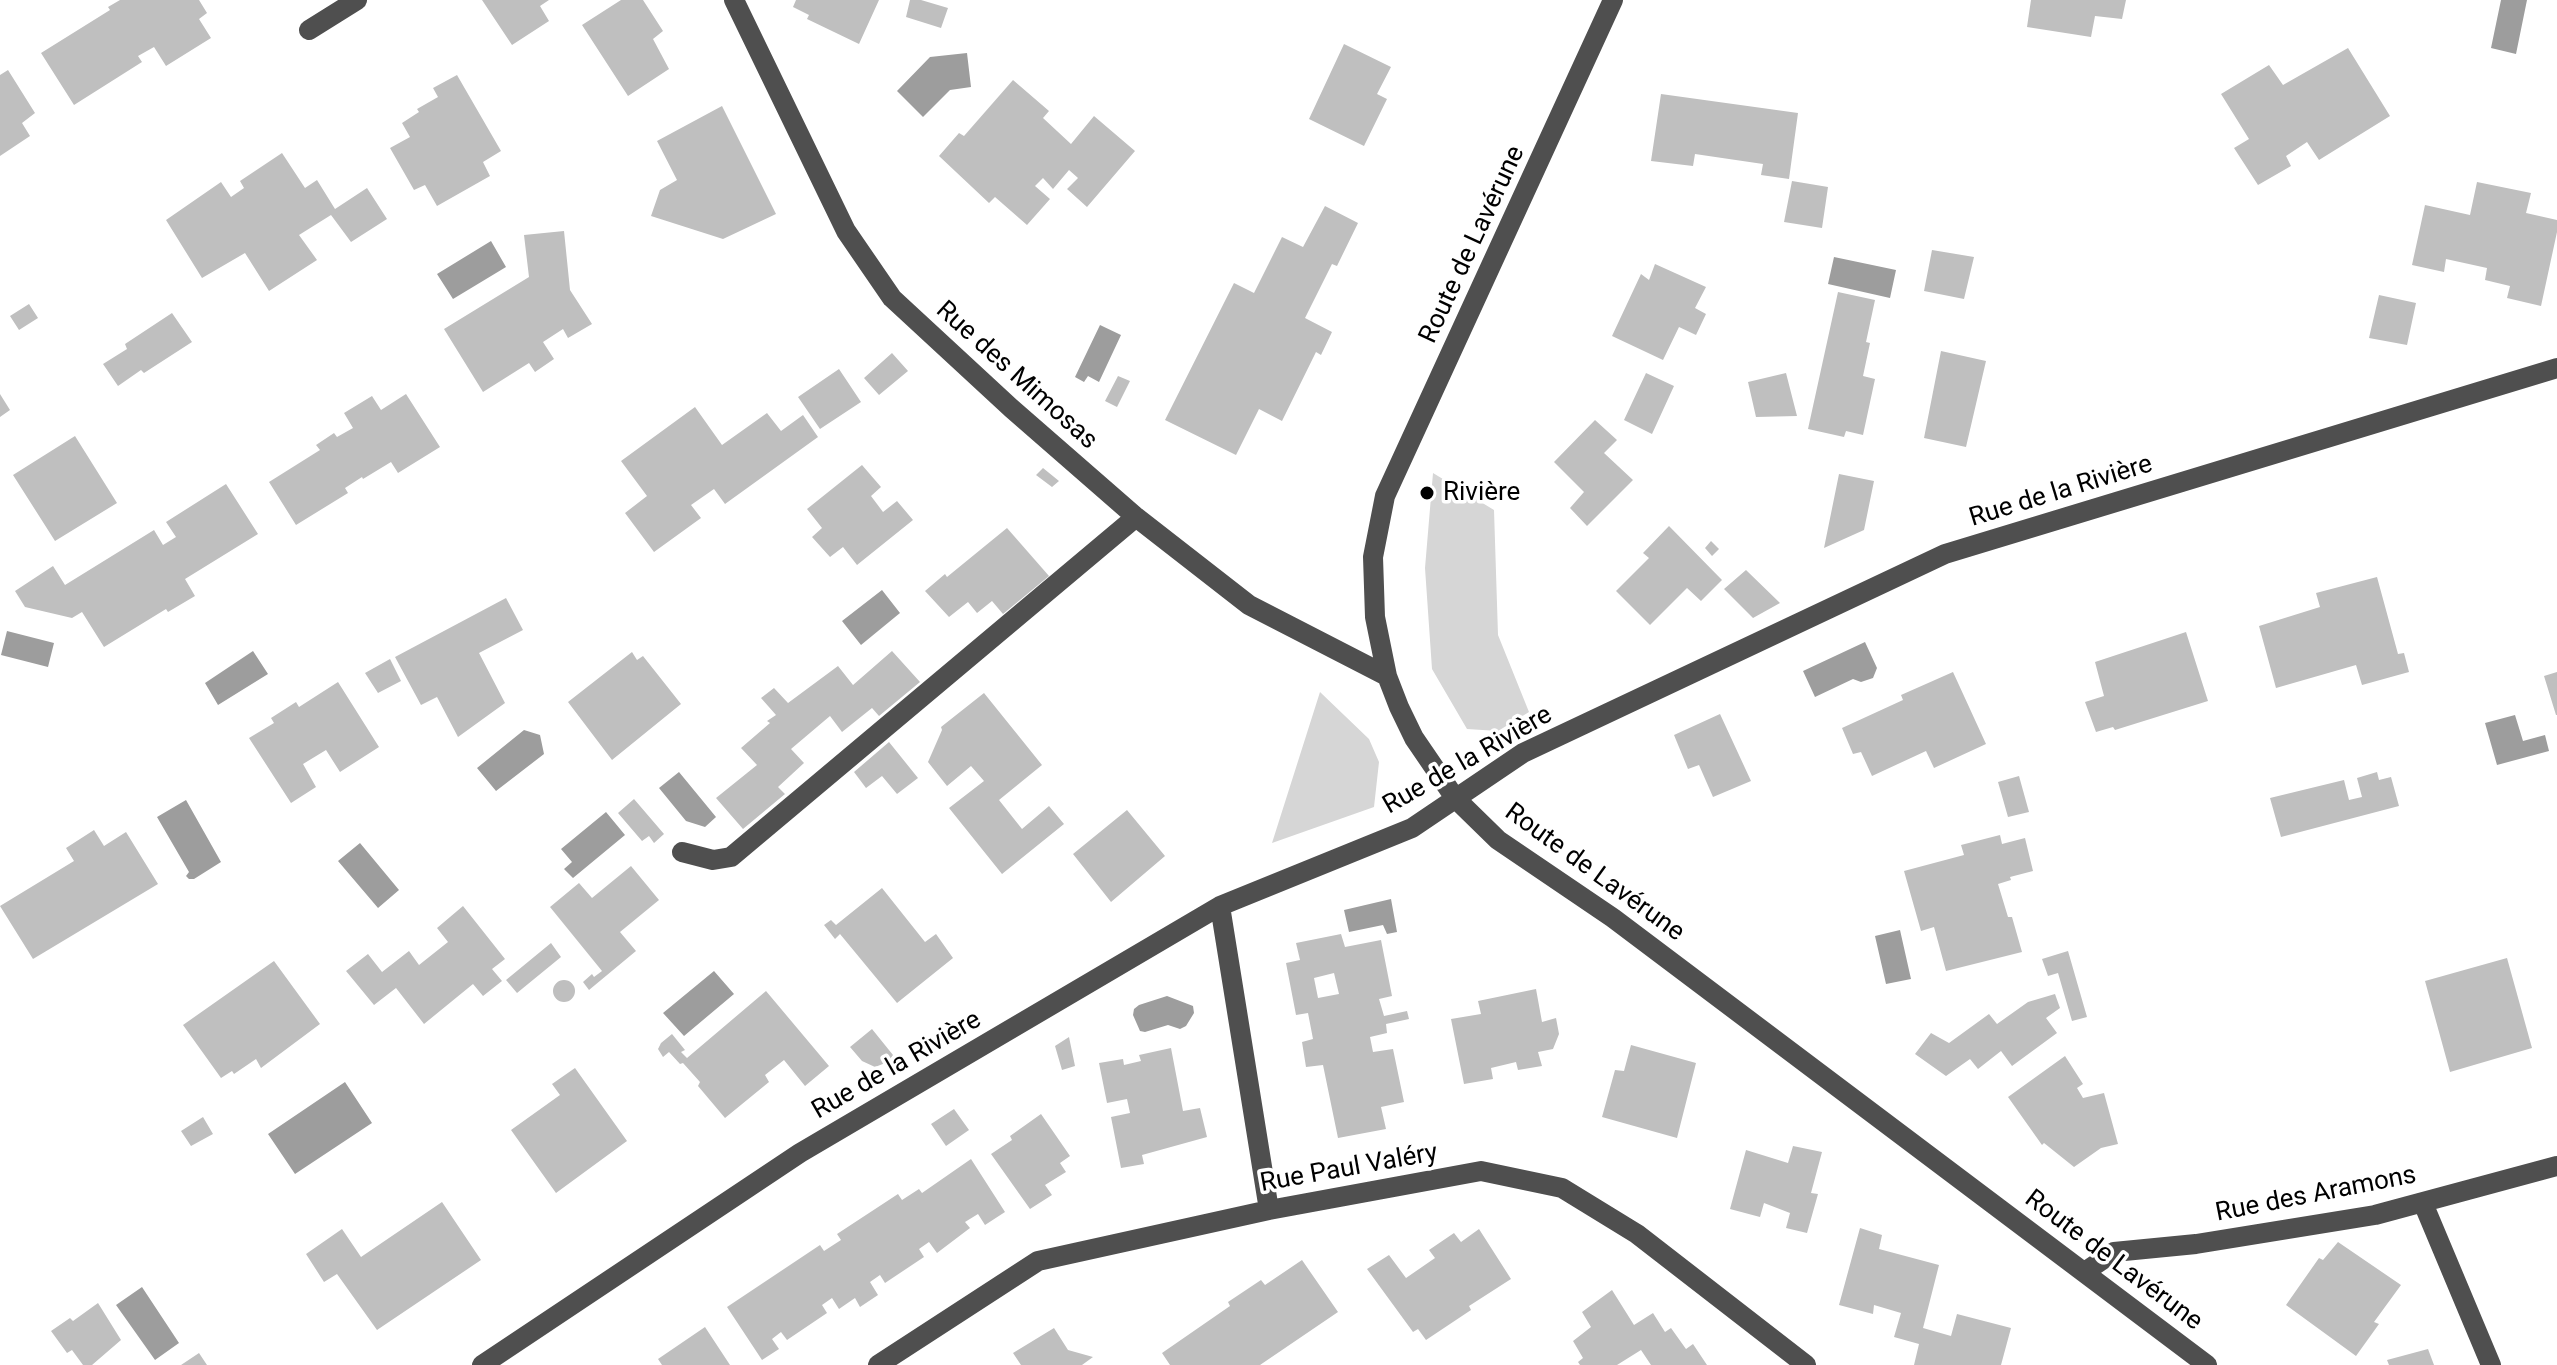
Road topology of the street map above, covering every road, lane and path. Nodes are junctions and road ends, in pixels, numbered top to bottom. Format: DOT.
graph roads {
  1 [pos="357,0"];
  2 [pos="734,0"];
  3 [pos="1613,0"];
  4 [pos="309,30"];
  5 [pos="2557,368"];
  6 [pos="1136,517"];
  7 [pos="1387,676"];
  8 [pos="1455,798"];
  9 [pos="682,852"];
  10 [pos="1220,906"];
  11 [pos="2557,1166"];
  12 [pos="2423,1203"];
  13 [pos="1269,1210"];
  14 [pos="2086,1271"];
  15 [pos="482,1365"];
  16 [pos="878,1365"];
  17 [pos="1806,1365"];
  18 [pos="2207,1365"];
  19 [pos="2491,1365"];
  1 -- 4 [label="street"];
  2 -- 6 [label="street, Rue des Mimosas"];
  3 -- 7 [label="street, Route de Lavérune"];
  5 -- 8 [label="street, Rue de la Rivière"];
  6 -- 7 [label="street, Rue des Mimosas"];
  6 -- 9 [label="street"];
  7 -- 8 [label="street, Route de Lavérune"];
  8 -- 10 [label="street, Rue de la Rivière"];
  8 -- 14 [label="street, Route de Lavérune"];
  10 -- 13 [label="street"];
  10 -- 15 [label="street, Rue de la Rivière"];
  11 -- 12 [label="street, Rue des Aramons"];
  12 -- 14 [label="street, Rue des Aramons"];
  12 -- 19 [label="street"];
  13 -- 16 [label="street, Rue Paul Valéry"];
  13 -- 17 [label="street, Rue Paul Valéry"];
  14 -- 18 [label="street, Route de Lavérune"];
}
